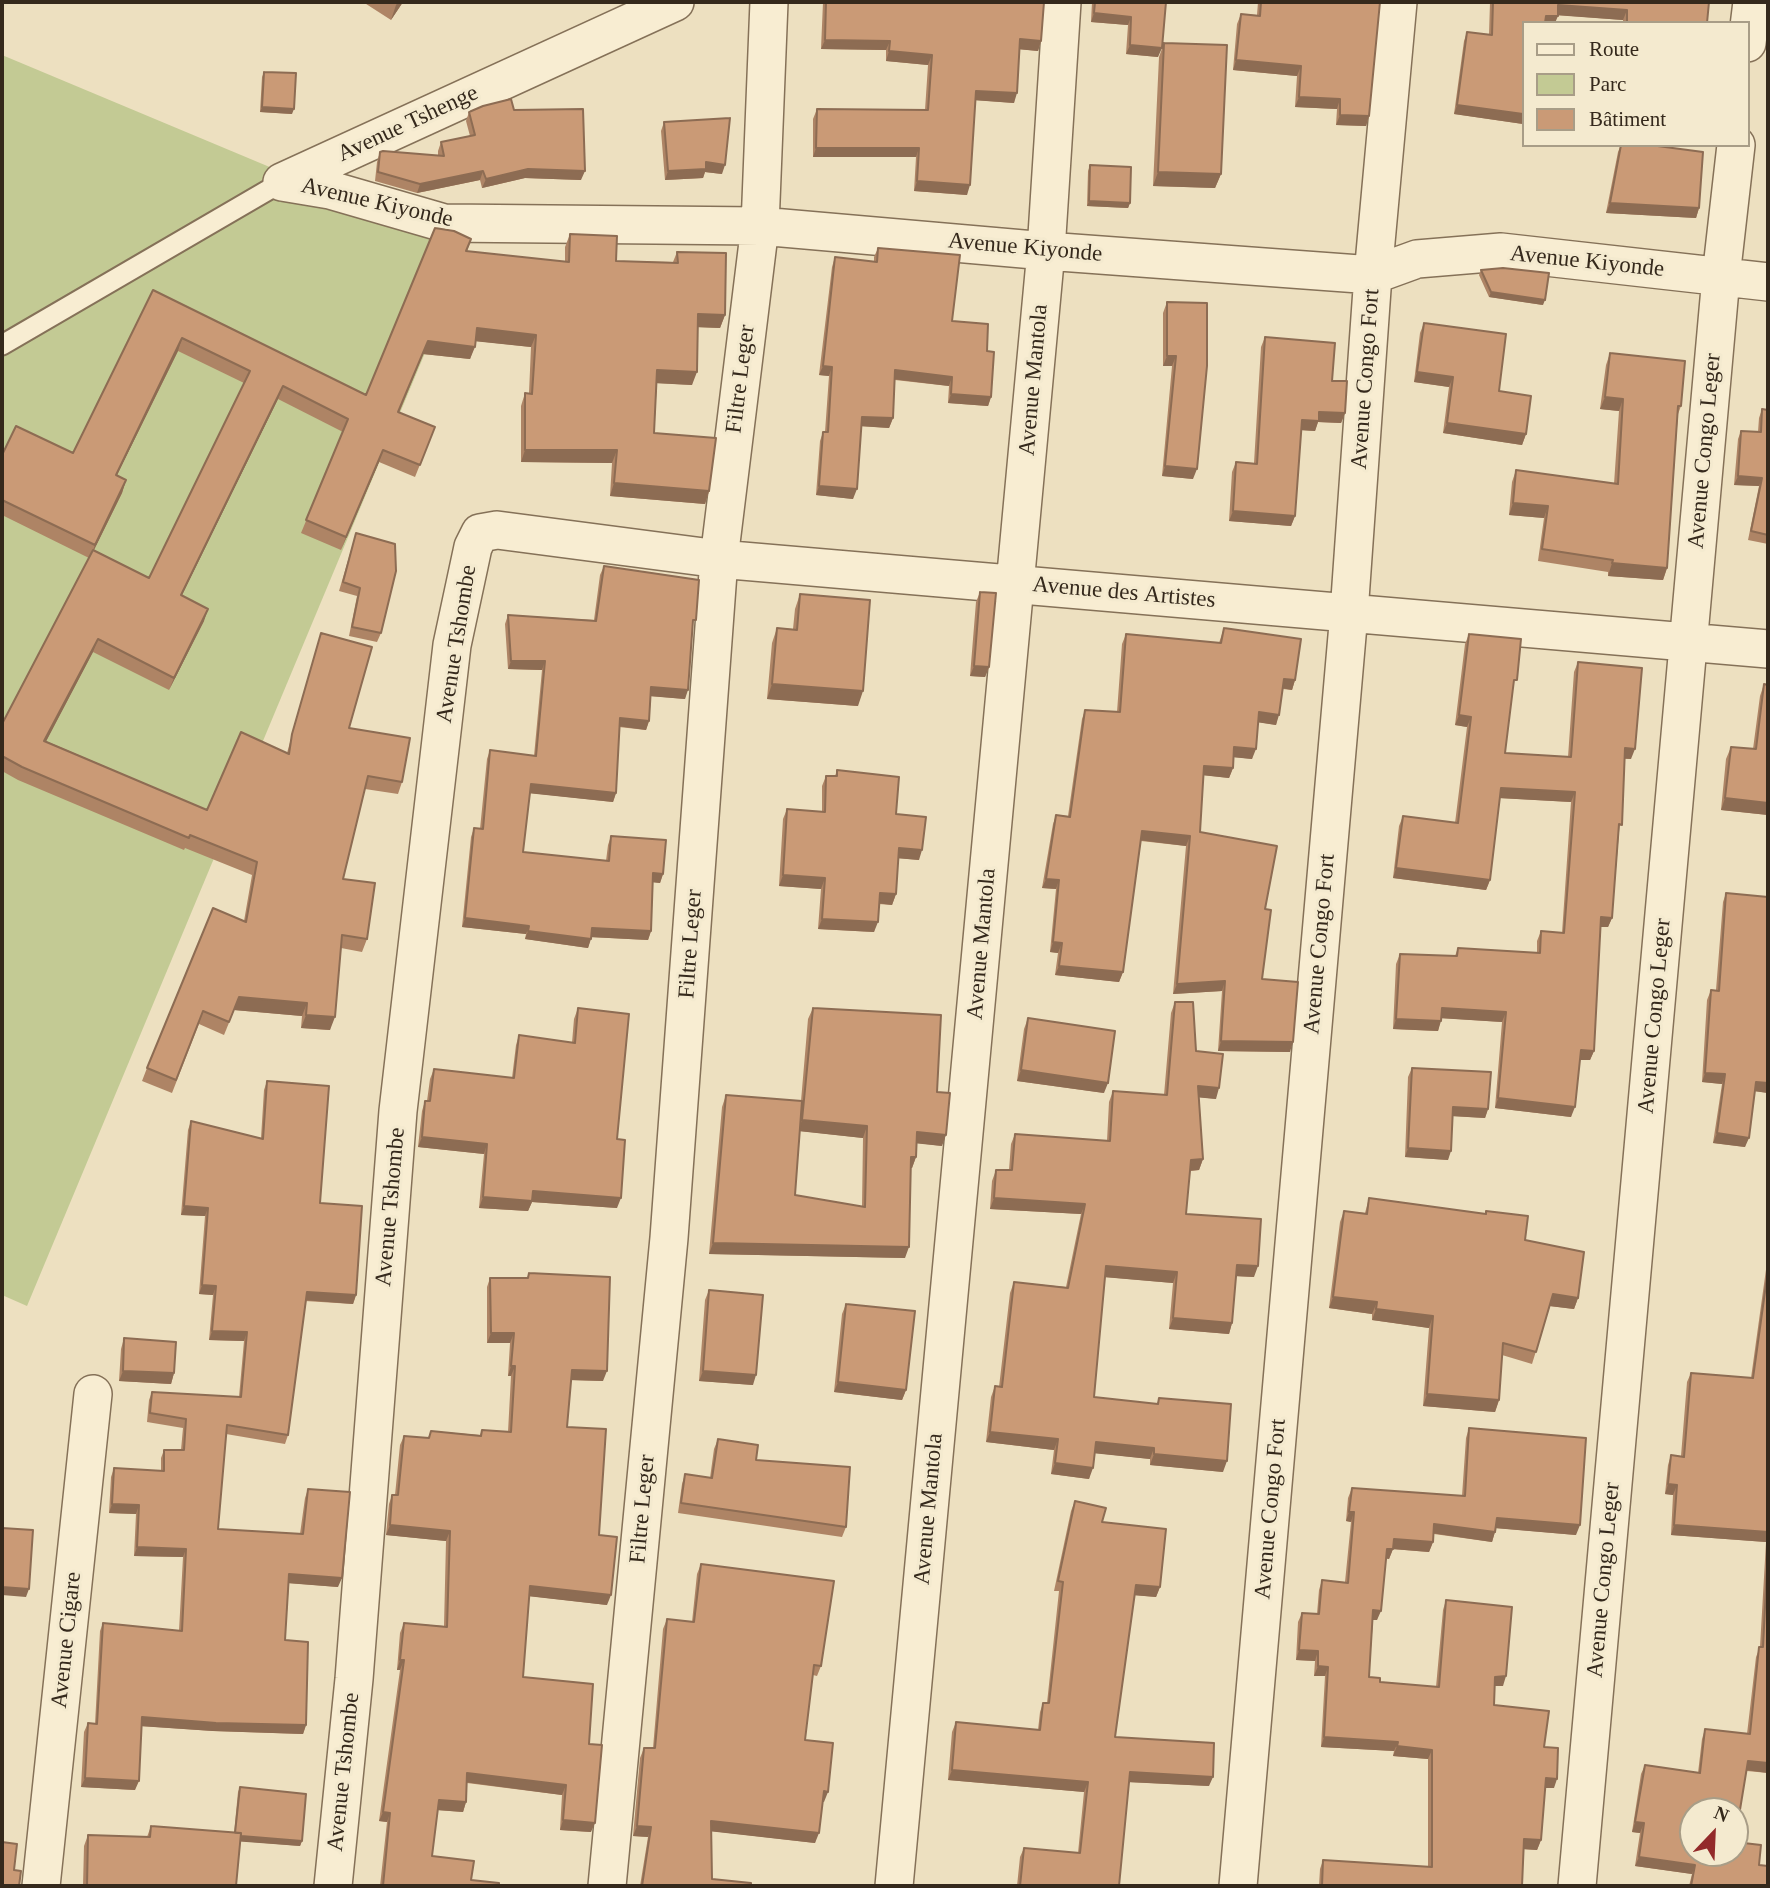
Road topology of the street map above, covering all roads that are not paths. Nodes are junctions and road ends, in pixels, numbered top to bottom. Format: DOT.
graph roads {
  1 [pos="675,2"];
  2 [pos="769,2"];
  3 [pos="1062,2"];
  4 [pos="1398,2"];
  5 [pos="1752,2"];
  6 [pos="1749,27"];
  7 [pos="1735,147"];
  8 [pos="282,182"];
  9 [pos="760,226"];
  10 [pos="1046,251"];
  11 [pos="1373,275"];
  12 [pos="1721,277"];
  13 [pos="1768,282"];
  14 [pos="2,345"];
  15 [pos="480,533"];
  16 [pos="719,559"];
  17 [pos="1016,583"];
  18 [pos="1349,613"];
  19 [pos="1688,643"];
  20 [pos="1768,649"];
  21 [pos="93,1394"];
  22 [pos="41,1886"];
  23 [pos="333,1886"];
  24 [pos="607,1886"];
  25 [pos="894,1886"];
  26 [pos="1238,1886"];
  27 [pos="1577,1886"];
  1 -- 8 [label="street, Avenue Tshenge"];
  2 -- 9 [label="street, Filtre Leger"];
  3 -- 10 [label="street, Avenue Mantola"];
  4 -- 11 [label="street, Avenue Congo Fort"];
  5 -- 6 [label="street"];
  7 -- 12 [label="street, Avenue Congo Leger"];
  8 -- 9 [label="street, Avenue Kiyonde"];
  8 -- 14 [label="lane, Avenue Tshenge"];
  9 -- 10 [label="street, Avenue Kiyonde"];
  9 -- 16 [label="street, Filtre Leger"];
  10 -- 11 [label="street, Avenue Kiyonde"];
  10 -- 17 [label="street, Avenue Mantola"];
  11 -- 12 [label="street, Avenue Kiyonde"];
  11 -- 18 [label="street, Avenue Congo Fort"];
  12 -- 13 [label="street, Avenue Kiyonde"];
  12 -- 19 [label="street, Avenue Congo Leger"];
  15 -- 16 [label="street, Avenue des Artistes"];
  15 -- 23 [label="street, Avenue Tshombe"];
  16 -- 17 [label="street, Avenue des Artistes"];
  16 -- 24 [label="street, Filtre Leger"];
  17 -- 18 [label="street, Avenue des Artistes"];
  17 -- 25 [label="street, Avenue Mantola"];
  18 -- 19 [label="street, Avenue des Artistes"];
  18 -- 26 [label="street, Avenue Congo Fort"];
  19 -- 20 [label="street, Avenue des Artistes"];
  19 -- 27 [label="street, Avenue Congo Leger"];
  21 -- 22 [label="street, Avenue Cigare"];
}
